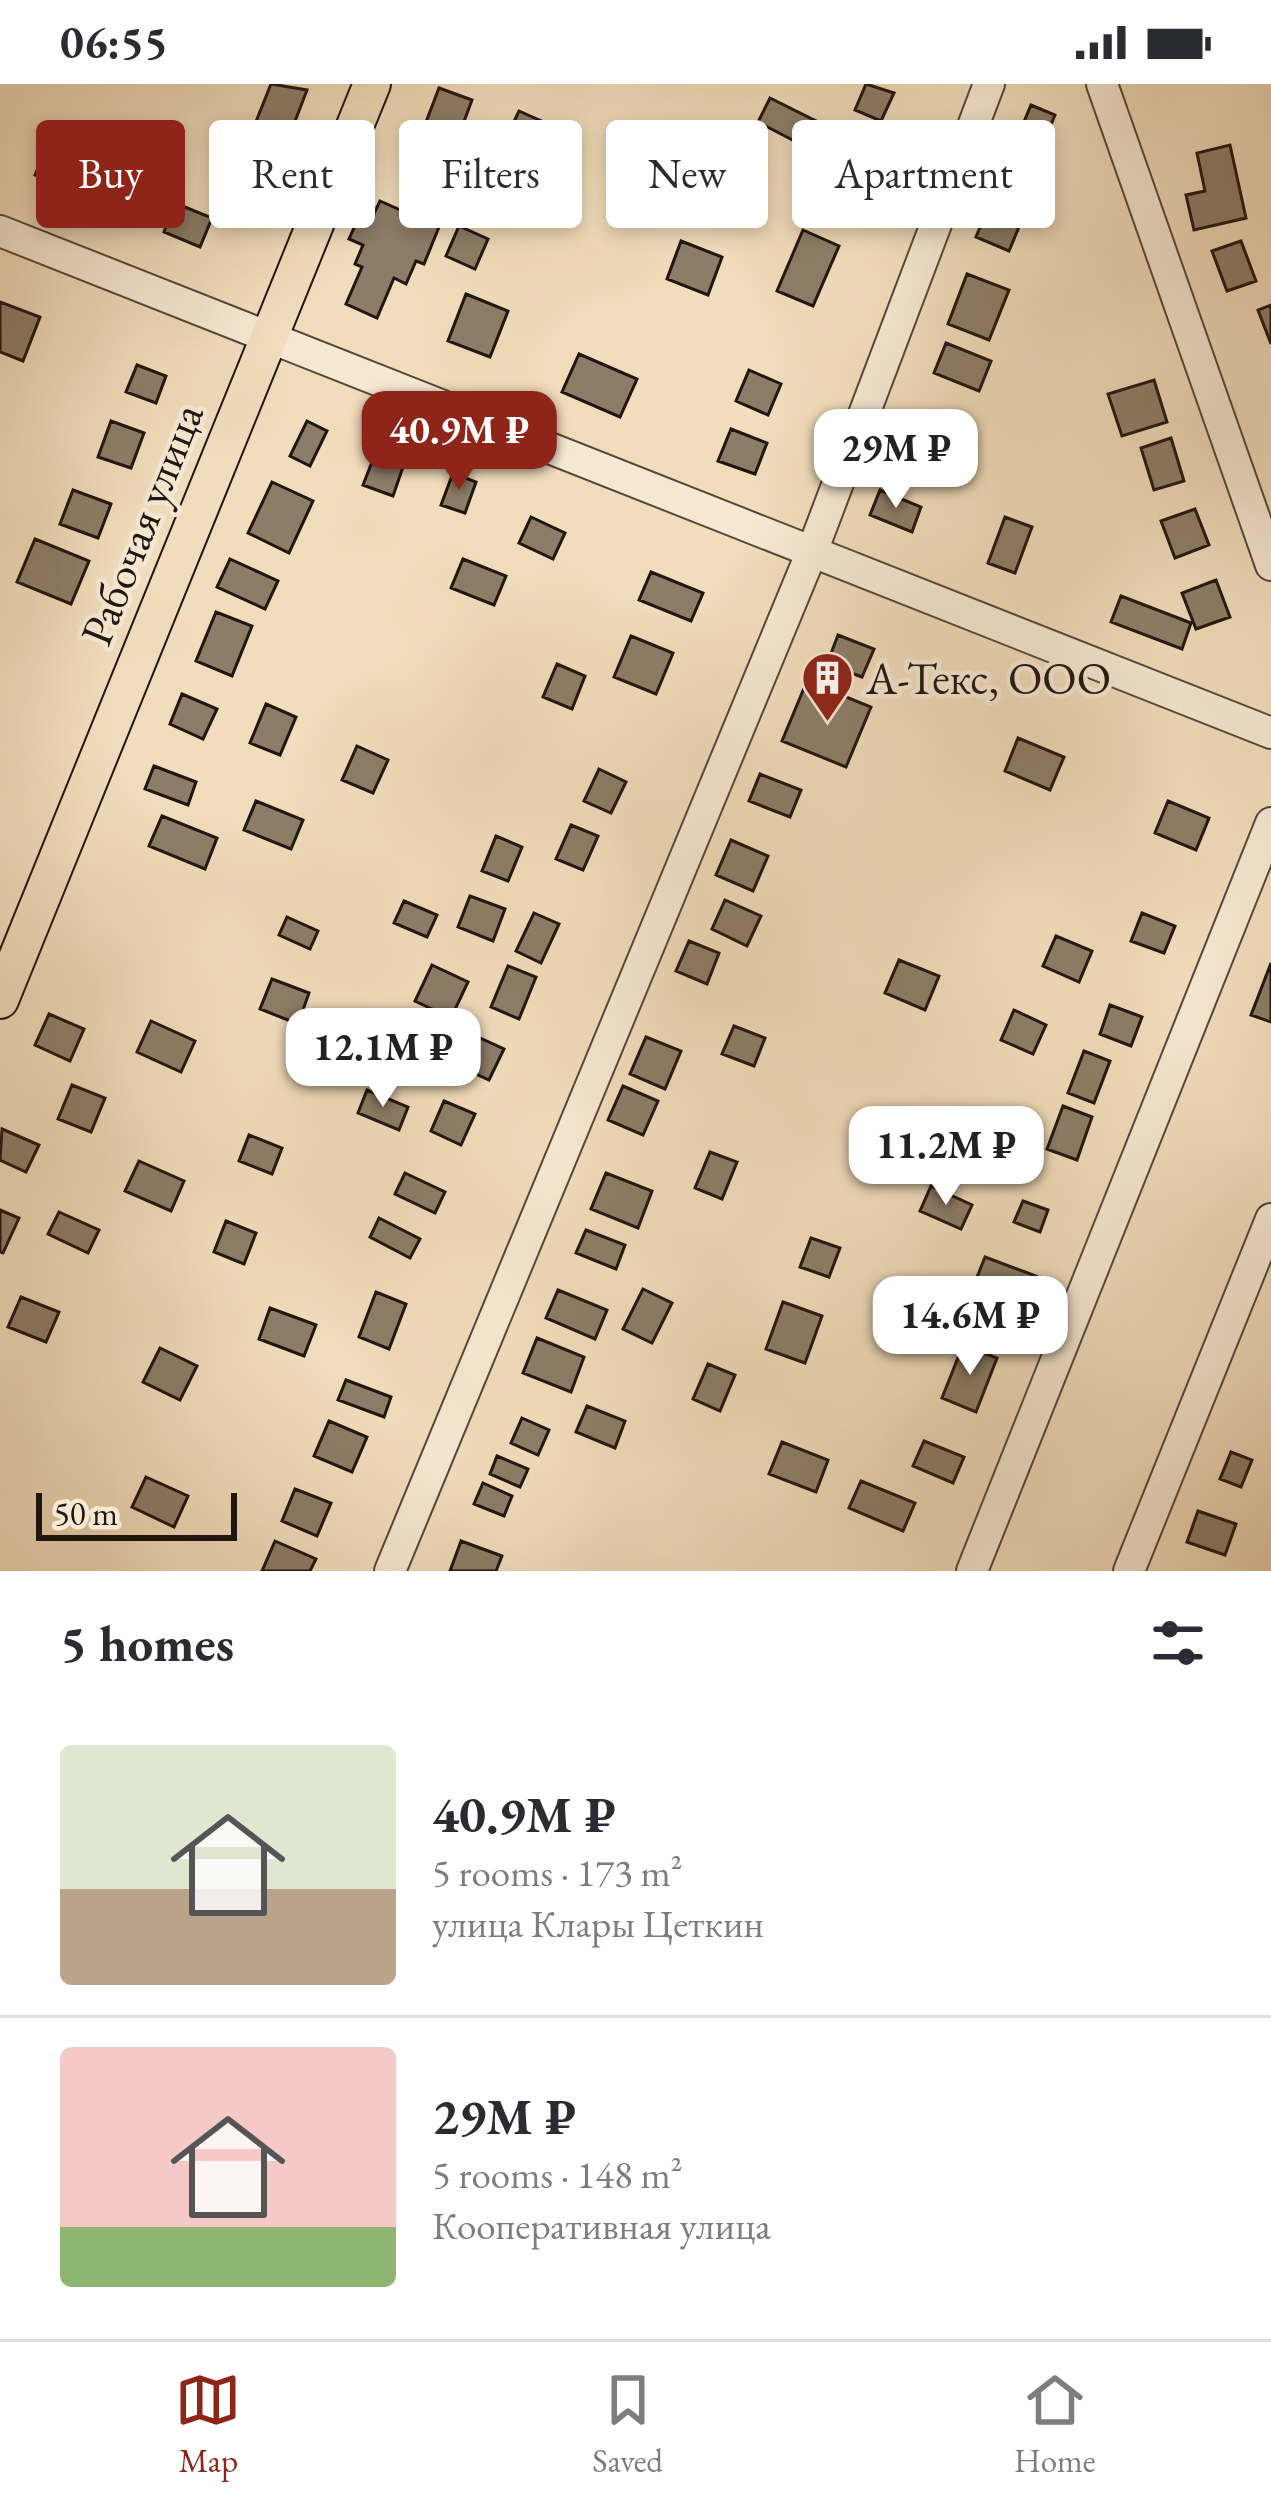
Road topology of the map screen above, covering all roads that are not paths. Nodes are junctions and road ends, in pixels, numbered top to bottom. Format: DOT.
graph roads {
  1 [pos="372,84"];
  2 [pos="989,84"];
  3 [pos="1102,84"];
  4 [pos="0,231"];
  5 [pos="269,338"];
  6 [pos="813,549"];
  7 [pos="1271,565"];
  8 [pos="1271,734"];
  9 [pos="1271,823"];
  10 [pos="0,1000"];
  11 [pos="1271,1219"];
  12 [pos="390,1571"];
  13 [pos="972,1571"];
  14 [pos="1130,1571"];
  1 -- 5 [label="main road, Рабочая улица"];
  2 -- 6 [label="street"];
  3 -- 7 [label="street"];
  4 -- 5 [label="street"];
  5 -- 6 [label="street"];
  5 -- 10 [label="main road, Рабочая улица"];
  6 -- 8 [label="street"];
  6 -- 12 [label="street"];
  9 -- 13 [label="street"];
  11 -- 14 [label="street"];
}
